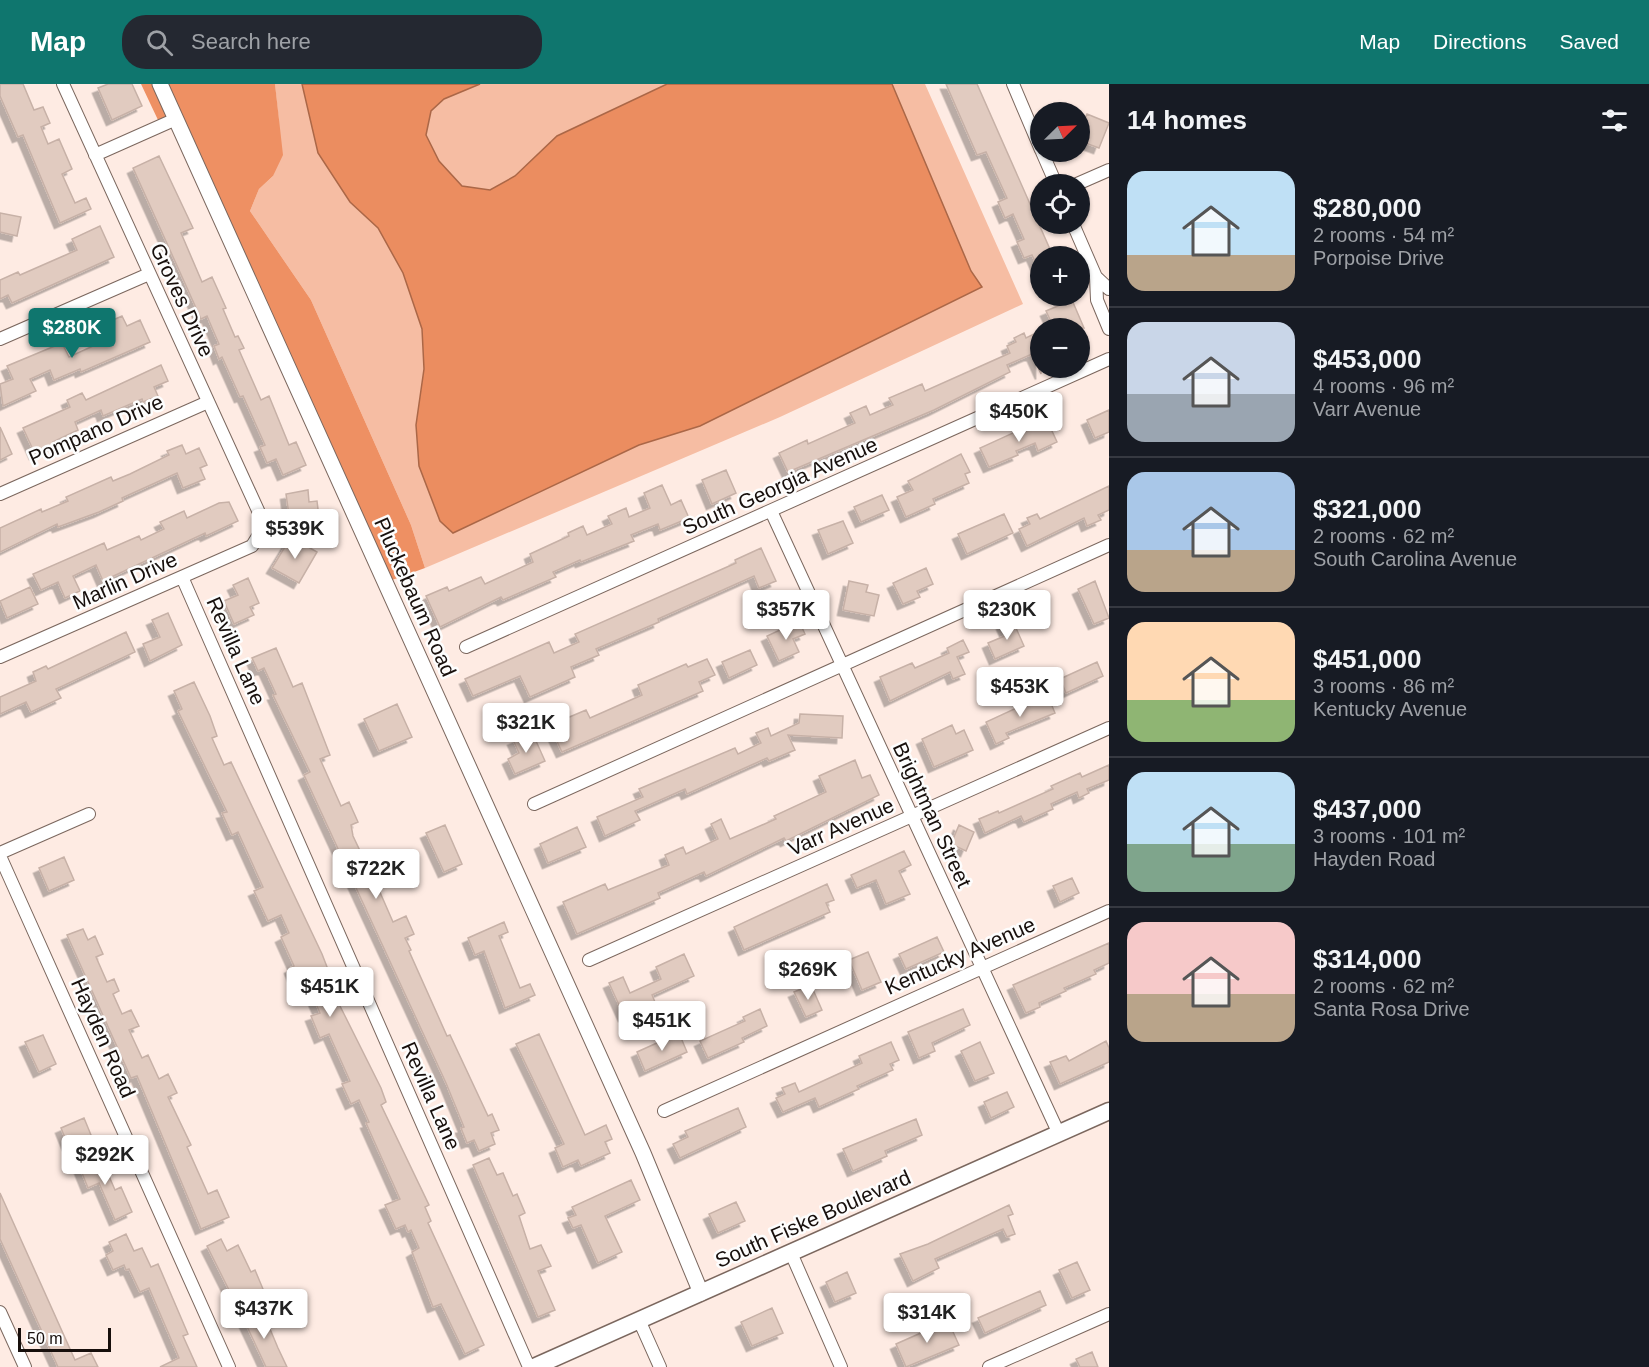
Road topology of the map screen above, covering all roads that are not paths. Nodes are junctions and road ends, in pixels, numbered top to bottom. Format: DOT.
graph roads {
  1 [pos="63,84"];
  2 [pos="160,84"];
  3 [pos="1013,84"];
  4 [pos="176,119"];
  5 [pos="1030,125"];
  6 [pos="95,155"];
  7 [pos="1109,170"];
  8 [pos="1090,178"];
  9 [pos="1077,234"];
  10 [pos="149,274"];
  11 [pos="1096,277"];
  12 [pos="1109,289"];
  13 [pos="1109,329"];
  14 [pos="0,339"];
  15 [pos="1109,359"];
  16 [pos="208,402"];
  17 [pos="0,494"];
  18 [pos="771,511"];
  19 [pos="260,533"];
  20 [pos="1109,544"];
  21 [pos="182,577"];
  22 [pos="466,647"];
  23 [pos="0,657"];
  24 [pos="842,664"];
  25 [pos="1109,728"];
  26 [pos="534,804"];
  27 [pos="89,814"];
  28 [pos="912,816"];
  29 [pos="0,854"];
  30 [pos="1109,910"];
  31 [pos="589,960"];
  32 [pos="981,968"];
  33 [pos="1109,1111"];
  34 [pos="664,1112"];
  35 [pos="1059,1134"];
  36 [pos="791,1253"];
  37 [pos="701,1293"];
  38 [pos="0,1312"];
  39 [pos="1109,1314"];
  40 [pos="639,1320"];
  41 [pos="1018,1354"];
  42 [pos="539,1366"];
  43 [pos="25,1367"];
  44 [pos="229,1367"];
  45 [pos="660,1367"];
  46 [pos="841,1367"];
  47 [pos="989,1367"];
  48 [pos="1024,1367"];
  1 -- 6 [label="street, Groves Drive"];
  2 -- 4 [label="street, Pluckebaum Road"];
  3 -- 5 [label="street"];
  4 -- 6 [label="street"];
  4 -- 37 [label="street, Pluckebaum Road"];
  6 -- 10 [label="street, Groves Drive"];
  7 -- 8 [label="street"];
  9 -- 11 [label="street"];
  10 -- 14 [label="street"];
  10 -- 16 [label="street, Groves Drive"];
  11 -- 12 [label="street"];
  11 -- 13 [label="street"];
  15 -- 18 [label="street, South Georgia Avenue"];
  16 -- 17 [label="street, Pompano Drive"];
  16 -- 19 [label="street, Groves Drive"];
  18 -- 22 [label="street, South Georgia Avenue"];
  18 -- 24 [label="street, Brightman Street"];
  19 -- 21 [label="street, Marlin Drive"];
  20 -- 24 [label="street"];
  21 -- 23 [label="street, Marlin Drive"];
  21 -- 42 [label="street, Revilla Lane"];
  24 -- 26 [label="street"];
  24 -- 28 [label="street, Brightman Street"];
  25 -- 28 [label="street, Varr Avenue"];
  27 -- 29 [label="street"];
  28 -- 31 [label="street, Varr Avenue"];
  28 -- 32 [label="street, Brightman Street"];
  29 -- 44 [label="street, Hayden Road"];
  30 -- 32 [label="street, Kentucky Avenue"];
  32 -- 34 [label="street, Kentucky Avenue"];
  32 -- 35 [label="street, Brightman Street"];
  33 -- 35 [label="main road, South Fiske Boulevard"];
  35 -- 36 [label="main road, South Fiske Boulevard"];
  36 -- 37 [label="main road, South Fiske Boulevard"];
  36 -- 46 [label="street"];
  37 -- 40 [label="main road, South Fiske Boulevard"];
  38 -- 43 [label="street"];
  39 -- 41 [label="street"];
  40 -- 42 [label="main road, South Fiske Boulevard"];
  40 -- 45 [label="street"];
  41 -- 47 [label="street"];
  41 -- 48 [label="street"];
}
